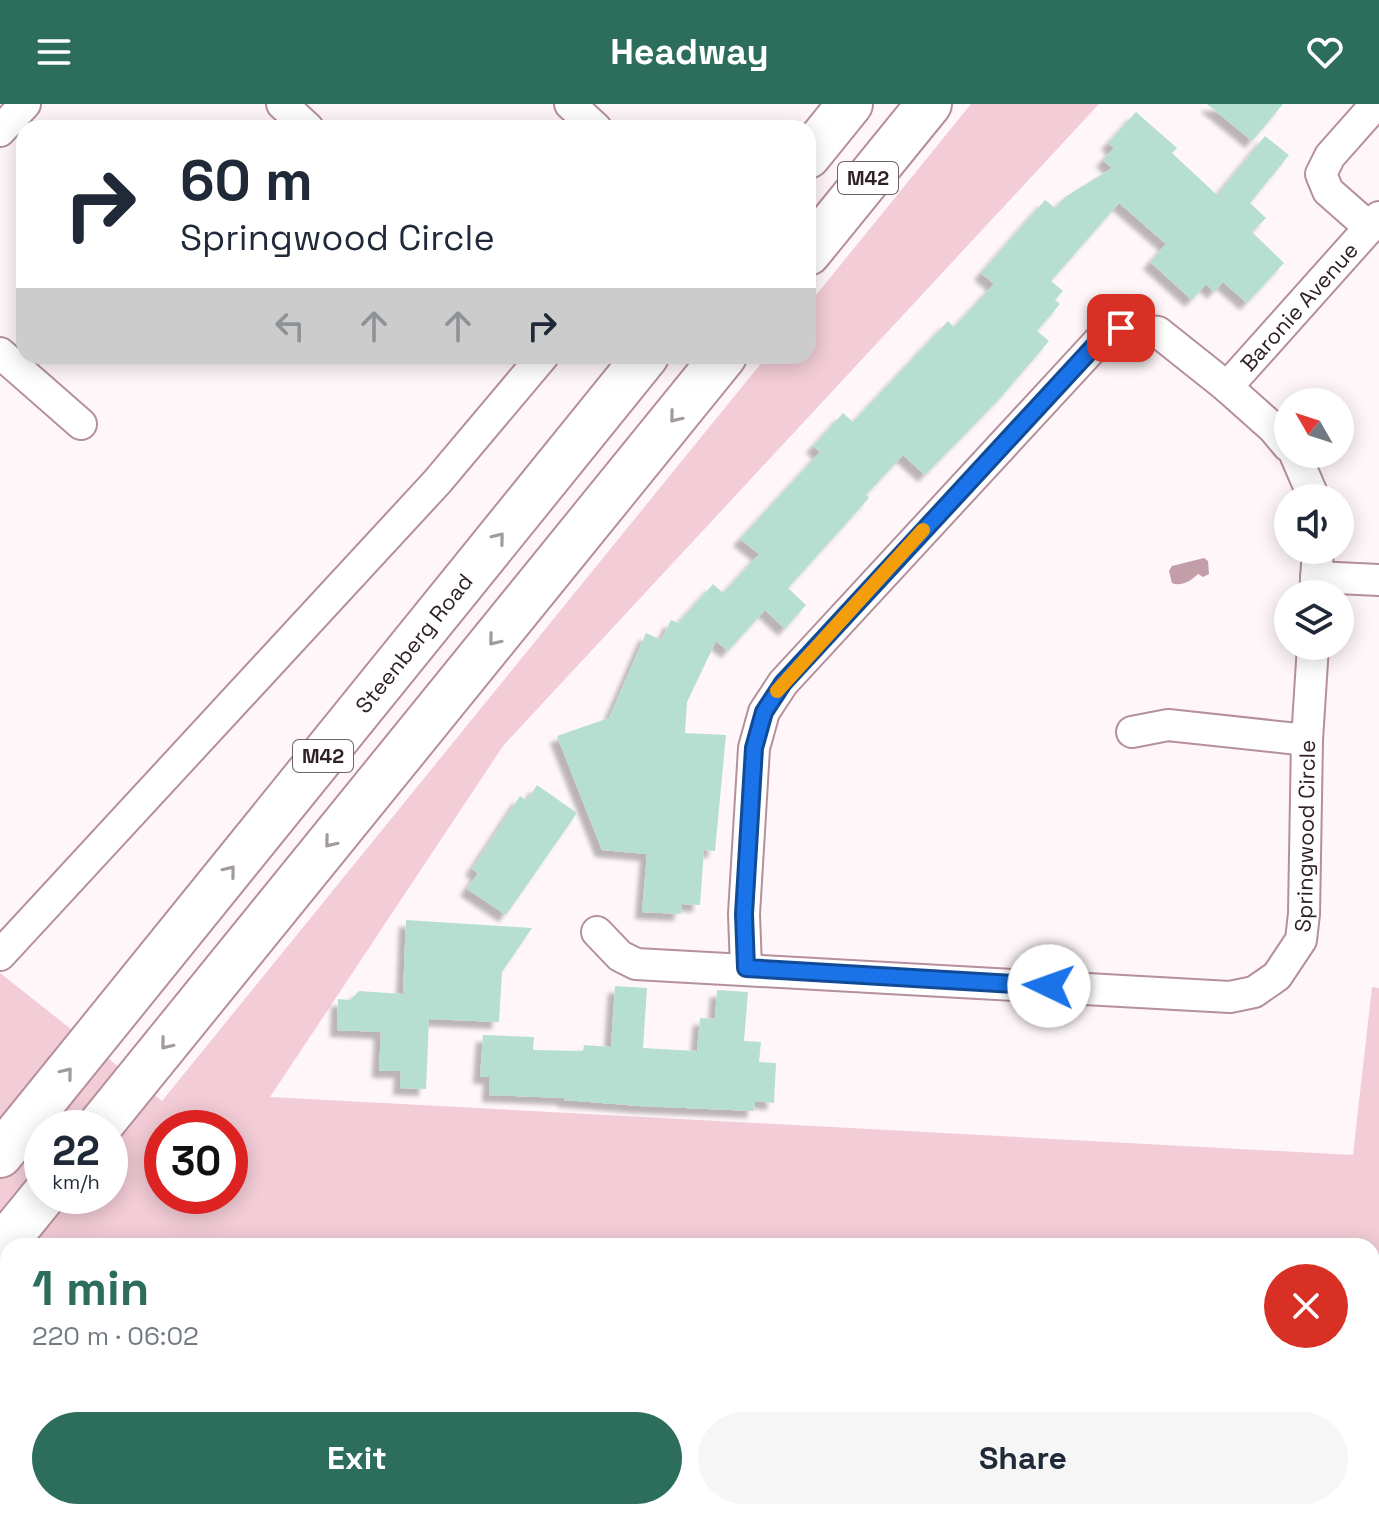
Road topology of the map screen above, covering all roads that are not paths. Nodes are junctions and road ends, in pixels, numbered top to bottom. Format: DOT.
graph roads {
  1 [pos="25,104"];
  2 [pos="282,104"];
  3 [pos="850,104"];
  4 [pos="929,104"];
  5 [pos="1376,104"];
  6 [pos="299,120"];
  7 [pos="0,131"];
  8 [pos="816,146"];
  9 [pos="1374,222"];
  10 [pos="816,243"];
  11 [pos="0,353"];
  12 [pos="536,364"];
  13 [pos="640,364"];
  14 [pos="718,364"];
  15 [pos="1227,387"];
  16 [pos="81,424"];
  17 [pos="1274,429"];
  18 [pos="1316,574"];
  19 [pos="1379,580"];
  20 [pos="1312,660"];
  21 [pos="1132,732"];
  22 [pos="1307,740"];
  23 [pos="597,932"];
  24 [pos="0,955"];
  25 [pos="746,968"];
  26 [pos="113,1110"];
  27 [pos="0,1155"];
  28 [pos="28,1214"];
  29 [pos="9,1238"];
  1 -- 7 [label="street"];
  2 -- 6 [label="street"];
  3 -- 8 [label="main road, M42"];
  4 -- 10 [label="main road, M42"];
  5 -- 9 [label="street, Baronie Avenue"];
  9 -- 15 [label="street, Baronie Avenue"];
  11 -- 16 [label="street"];
  12 -- 24 [label="street"];
  27 -- 13 [label="main road, Steenberg Road / M42, one-way"];
  14 -- 26 [label="main road, M42, one-way"];
  15 -- 17 [label="street"];
  15 -- 25 [label="street"];
  18 -- 19 [label="street"];
  20 -- 22 [label="street, Springwood Circle"];
  21 -- 22 [label="street"];
  22 -- 25 [label="street, Springwood Circle"];
  23 -- 25 [label="street, Springwood Circle"];
  28 -- 29 [label="main road"];
}
